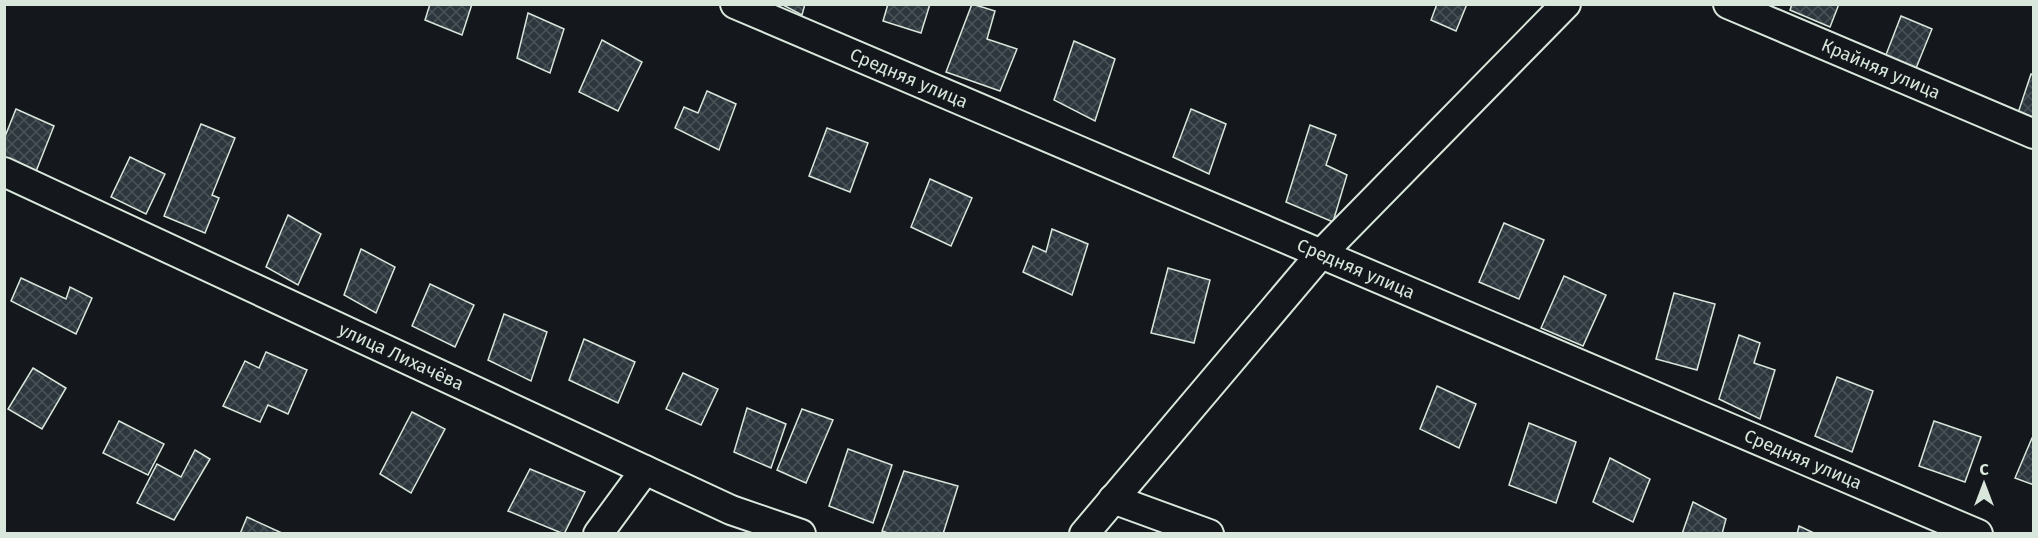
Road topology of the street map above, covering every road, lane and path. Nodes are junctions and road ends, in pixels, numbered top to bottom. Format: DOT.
graph roads {
  1 [pos="735,4"];
  2 [pos="1566,4"];
  3 [pos="1728,4"];
  4 [pos="2034,134"];
  5 [pos="4,172"];
  6 [pos="1320,255"];
  7 [pos="645,470"];
  8 [pos="1113,500"];
  9 [pos="597,534"];
  10 [pos="801,534"];
  11 [pos="1084,534"];
  12 [pos="1209,534"];
  13 [pos="1978,534"];
  1 -- 6 [label="street, Средняя улица"];
  2 -- 6 [label="street"];
  3 -- 4 [label="street, Крайняя улица"];
  5 -- 7 [label="street, улица Лихачёва"];
  6 -- 8 [label="street"];
  6 -- 13 [label="street, Средняя улица"];
  7 -- 9 [label="street"];
  7 -- 10 [label="street, улица Лихачёва"];
  8 -- 11 [label="street"];
  8 -- 12 [label="street"];
}
